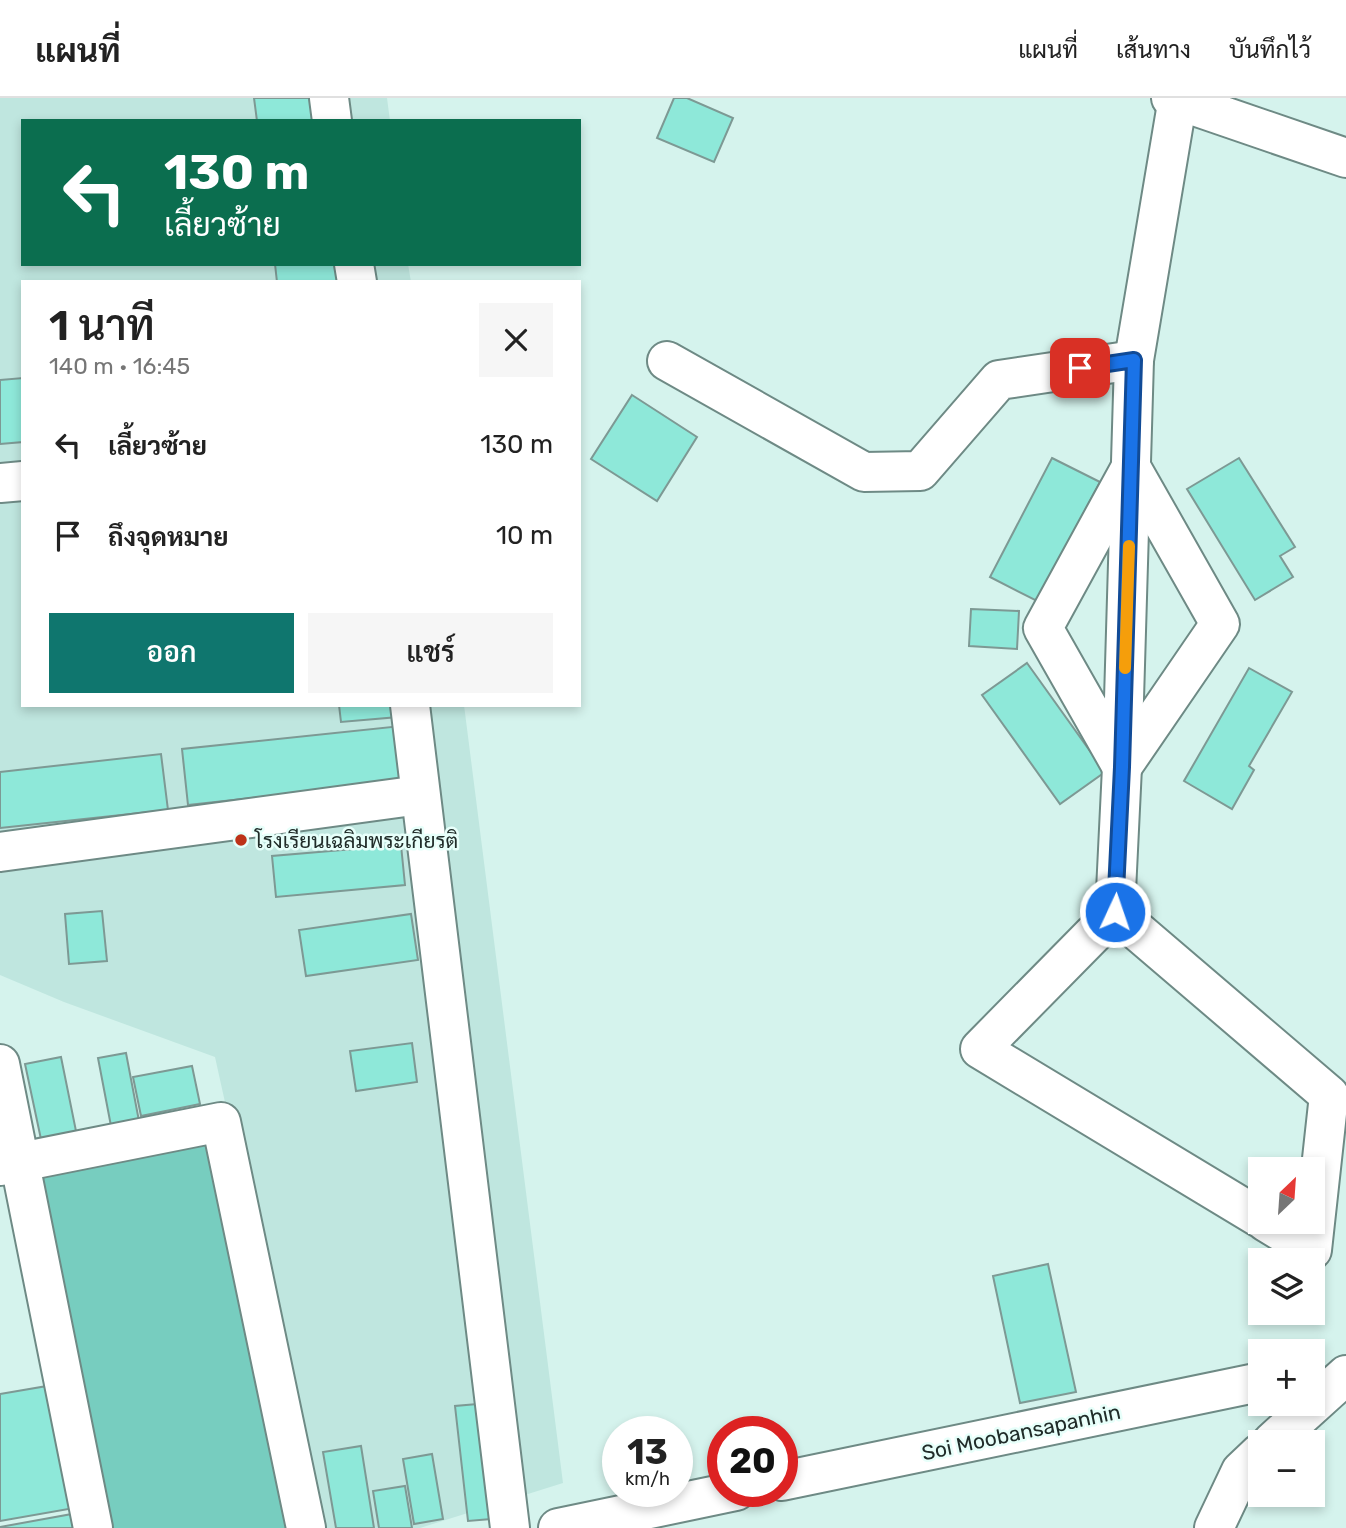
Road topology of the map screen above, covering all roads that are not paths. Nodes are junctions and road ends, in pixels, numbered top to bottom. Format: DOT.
graph roads {
  1 [pos="329,98"];
  2 [pos="1175,99"];
  3 [pos="332,119"];
  4 [pos="1346,158"];
  5 [pos="1134,360"];
  6 [pos="667,361"];
  7 [pos="1131,467"];
  8 [pos="21,481"];
  9 [pos="0,483"];
  10 [pos="410,707"];
  11 [pos="1122,767"];
  12 [pos="419,795"];
  13 [pos="0,852"];
  14 [pos="1115,912"];
  15 [pos="0,1064"];
  16 [pos="1322,1157"];
  17 [pos="10,1164"];
  18 [pos="1248,1211"];
  19 [pos="1285,1234"];
  20 [pos="1314,1234"];
  21 [pos="1346,1364"];
  22 [pos="1325,1368"];
  23 [pos="1346,1375"];
  24 [pos="1248,1384"];
  25 [pos="1285,1430"];
  26 [pos="1248,1464"];
  27 [pos="798,1478"];
  28 [pos="707,1497"];
  29 [pos="93,1528"];
  30 [pos="306,1528"];
  31 [pos="510,1528"];
  32 [pos="558,1528"];
  33 [pos="1214,1528"];
  1 -- 3 [label="street"];
  2 -- 4 [label="street"];
  2 -- 5 [label="street"];
  5 -- 6 [label="street"];
  5 -- 7 [label="street"];
  7 -- 11 [label="street"];
  7 -- 11 [label="street"];
  7 -- 11 [label="street"];
  8 -- 9 [label="street"];
  10 -- 12 [label="street"];
  11 -- 14 [label="street"];
  12 -- 13 [label="street"];
  12 -- 31 [label="street"];
  14 -- 16 [label="street"];
  14 -- 18 [label="street"];
  15 -- 17 [label="street"];
  17 -- 29 [label="street"];
  17 -- 30 [label="street"];
  19 -- 20 [label="street"];
  21 -- 22 [label="street"];
  23 -- 25 [label="street"];
  24 -- 27 [label="street, Soi Moobansapanhin"];
  26 -- 33 [label="street"];
  28 -- 32 [label="street"];
}
